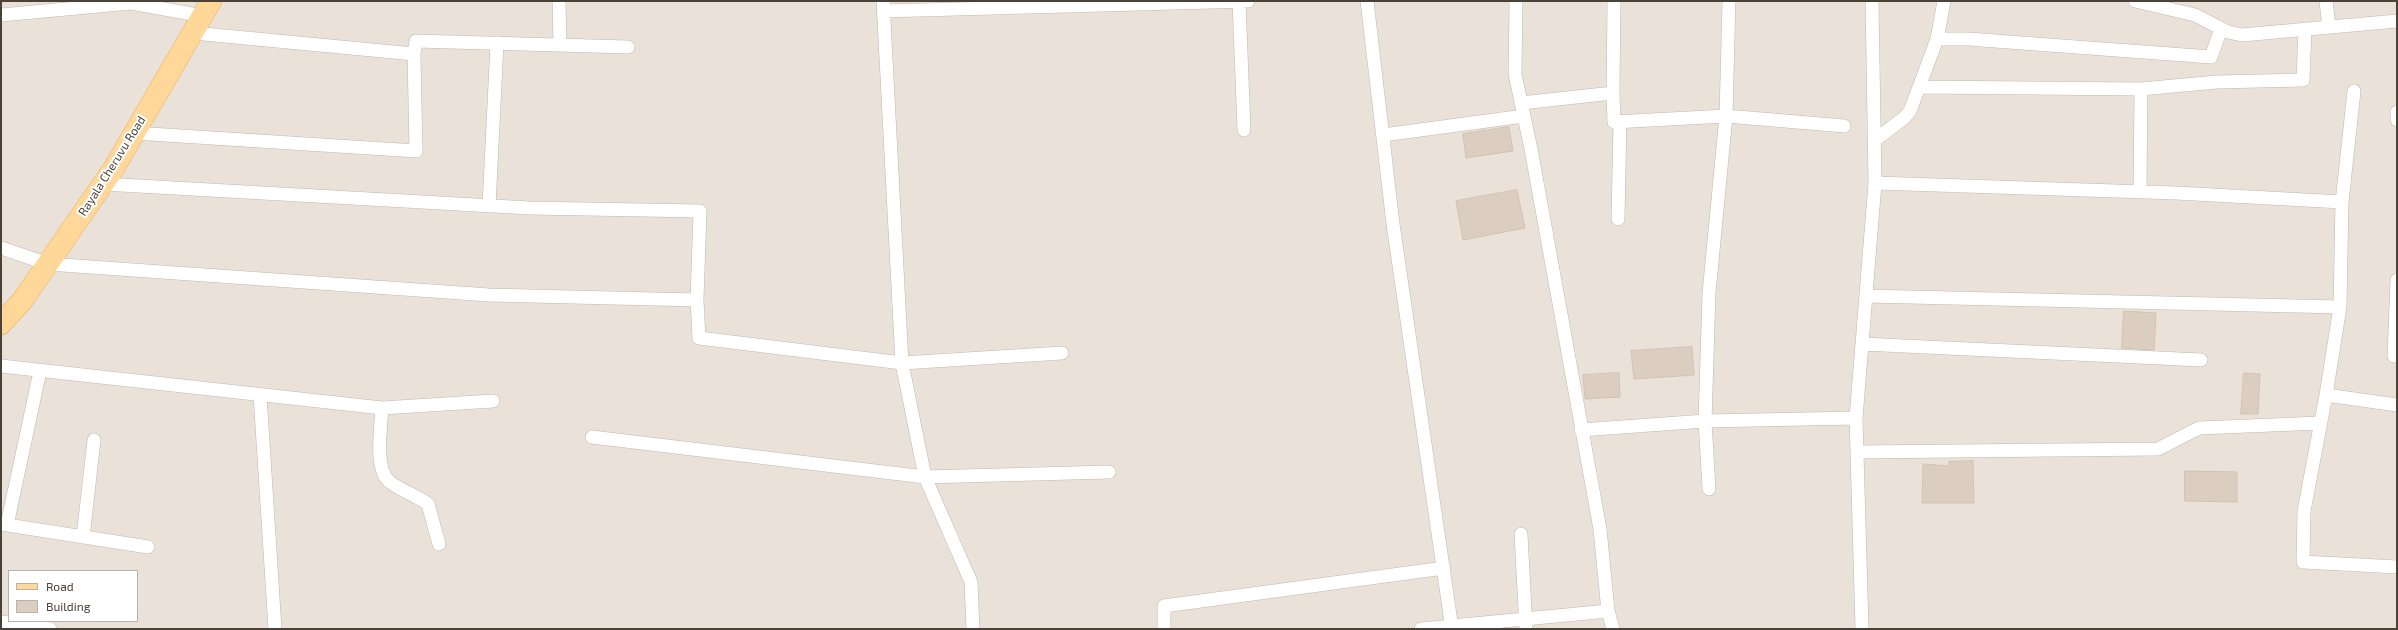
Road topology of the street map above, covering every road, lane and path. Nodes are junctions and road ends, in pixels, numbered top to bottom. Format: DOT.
graph roads {
  1 [pos="559,1"];
  2 [pos="1239,1"];
  3 [pos="1248,1"];
  4 [pos="1367,1"];
  5 [pos="1516,1"];
  6 [pos="1614,1"];
  7 [pos="1729,1"];
  8 [pos="1872,1"];
  9 [pos="1944,1"];
  10 [pos="2135,1"];
  11 [pos="2326,1"];
  12 [pos="1003,4"];
  13 [pos="884,6"];
  14 [pos="207,8"];
  15 [pos="1,15"];
  16 [pos="2397,21"];
  17 [pos="2329,27"];
  18 [pos="2221,28"];
  19 [pos="2305,29"];
  20 [pos="193,33"];
  21 [pos="1937,39"];
  22 [pos="497,43"];
  23 [pos="560,45"];
  24 [pos="628,46"];
  25 [pos="414,54"];
  26 [pos="1920,87"];
  27 [pos="2141,88"];
  28 [pos="2354,91"];
  29 [pos="1613,93"];
  30 [pos="1523,110"];
  31 [pos="2397,112"];
  32 [pos="1726,116"];
  33 [pos="2397,120"];
  34 [pos="1620,122"];
  35 [pos="1844,126"];
  36 [pos="1244,130"];
  37 [pos="134,133"];
  38 [pos="1383,135"];
  39 [pos="1875,140"];
  40 [pos="1876,183"];
  41 [pos="102,184"];
  42 [pos="2140,192"];
  43 [pos="2342,202"];
  44 [pos="489,206"];
  45 [pos="1618,219"];
  46 [pos="1,248"];
  47 [pos="48,264"];
  48 [pos="2397,280"];
  49 [pos="1866,296"];
  50 [pos="697,300"];
  51 [pos="2340,308"];
  52 [pos="1,324"];
  53 [pos="1862,344"];
  54 [pos="1062,353"];
  55 [pos="2394,356"];
  56 [pos="2201,360"];
  57 [pos="902,363"];
  58 [pos="1,366"];
  59 [pos="40,371"];
  60 [pos="260,395"];
  61 [pos="2326,395"];
  62 [pos="493,401"];
  63 [pos="2397,405"];
  64 [pos="382,408"];
  65 [pos="1856,418"];
  66 [pos="1705,421"];
  67 [pos="2320,423"];
  68 [pos="1581,430"];
  69 [pos="592,437"];
  70 [pos="94,440"];
  71 [pos="1857,452"];
  72 [pos="1109,472"];
  73 [pos="925,477"];
  74 [pos="1709,489"];
  75 [pos="4,524"];
  76 [pos="1521,534"];
  77 [pos="83,537"];
  78 [pos="439,544"];
  79 [pos="148,547"];
  80 [pos="2397,567"];
  81 [pos="1444,568"];
  82 [pos="1608,611"];
  83 [pos="1,622"];
  84 [pos="1526,624"];
  85 [pos="1452,627"];
  86 [pos="50,629"];
  87 [pos="275,629"];
  88 [pos="973,629"];
  89 [pos="1164,629"];
  90 [pos="1421,629"];
  91 [pos="1613,629"];
  92 [pos="1862,629"];
  1 -- 23 [label="street"];
  2 -- 3 [label="street"];
  2 -- 12 [label="street"];
  2 -- 36 [label="street"];
  4 -- 38 [label="street"];
  5 -- 30 [label="street"];
  6 -- 29 [label="street"];
  7 -- 32 [label="street"];
  8 -- 39 [label="street"];
  9 -- 21 [label="street"];
  10 -- 18 [label="street"];
  11 -- 17 [label="street"];
  12 -- 13 [label="street"];
  13 -- 57 [label="street"];
  14 -- 15 [label="street"];
  14 -- 20 [label="main road, Rayala Cheruvu Road"];
  16 -- 17 [label="street"];
  17 -- 19 [label="street"];
  18 -- 19 [label="street"];
  18 -- 21 [label="street"];
  19 -- 27 [label="street"];
  20 -- 25 [label="street"];
  20 -- 37 [label="main road, Rayala Cheruvu Road"];
  21 -- 26 [label="street"];
  22 -- 23 [label="street"];
  22 -- 25 [label="street"];
  22 -- 44 [label="street"];
  23 -- 24 [label="street"];
  25 -- 37 [label="street"];
  26 -- 27 [label="street"];
  26 -- 39 [label="street"];
  27 -- 42 [label="street"];
  28 -- 43 [label="street"];
  29 -- 30 [label="street"];
  29 -- 34 [label="street"];
  30 -- 38 [label="street"];
  30 -- 68 [label="street"];
  31 -- 33 [label="street"];
  32 -- 34 [label="street"];
  32 -- 35 [label="street"];
  32 -- 66 [label="street"];
  34 -- 45 [label="street"];
  37 -- 41 [label="main road, Rayala Cheruvu Road"];
  38 -- 81 [label="street"];
  39 -- 40 [label="street"];
  40 -- 42 [label="street"];
  40 -- 49 [label="street"];
  41 -- 44 [label="street"];
  41 -- 47 [label="main road, Rayala Cheruvu Road"];
  42 -- 43 [label="street"];
  43 -- 51 [label="street"];
  44 -- 50 [label="street"];
  46 -- 47 [label="street"];
  47 -- 50 [label="street"];
  47 -- 52 [label="main road, Rayala Cheruvu Road"];
  48 -- 55 [label="street"];
  49 -- 51 [label="street"];
  49 -- 53 [label="street"];
  50 -- 57 [label="street"];
  51 -- 61 [label="street"];
  53 -- 56 [label="street"];
  53 -- 65 [label="street"];
  54 -- 57 [label="street"];
  57 -- 73 [label="street"];
  58 -- 59 [label="street"];
  59 -- 60 [label="street"];
  59 -- 75 [label="street"];
  60 -- 64 [label="street"];
  60 -- 87 [label="street"];
  61 -- 63 [label="street"];
  61 -- 67 [label="street"];
  62 -- 64 [label="street"];
  64 -- 78 [label="street"];
  65 -- 66 [label="street"];
  65 -- 71 [label="street"];
  66 -- 68 [label="street"];
  66 -- 74 [label="street"];
  67 -- 71 [label="street"];
  67 -- 80 [label="street"];
  68 -- 82 [label="street"];
  69 -- 73 [label="street"];
  70 -- 77 [label="street"];
  71 -- 92 [label="street"];
  72 -- 73 [label="street"];
  73 -- 88 [label="street"];
  75 -- 77 [label="street"];
  76 -- 84 [label="street"];
  77 -- 79 [label="street"];
  81 -- 85 [label="street"];
  81 -- 89 [label="street"];
  82 -- 84 [label="street"];
  82 -- 91 [label="street"];
  83 -- 86 [label="street"];
  84 -- 85 [label="street"];
  85 -- 90 [label="street"];
}
